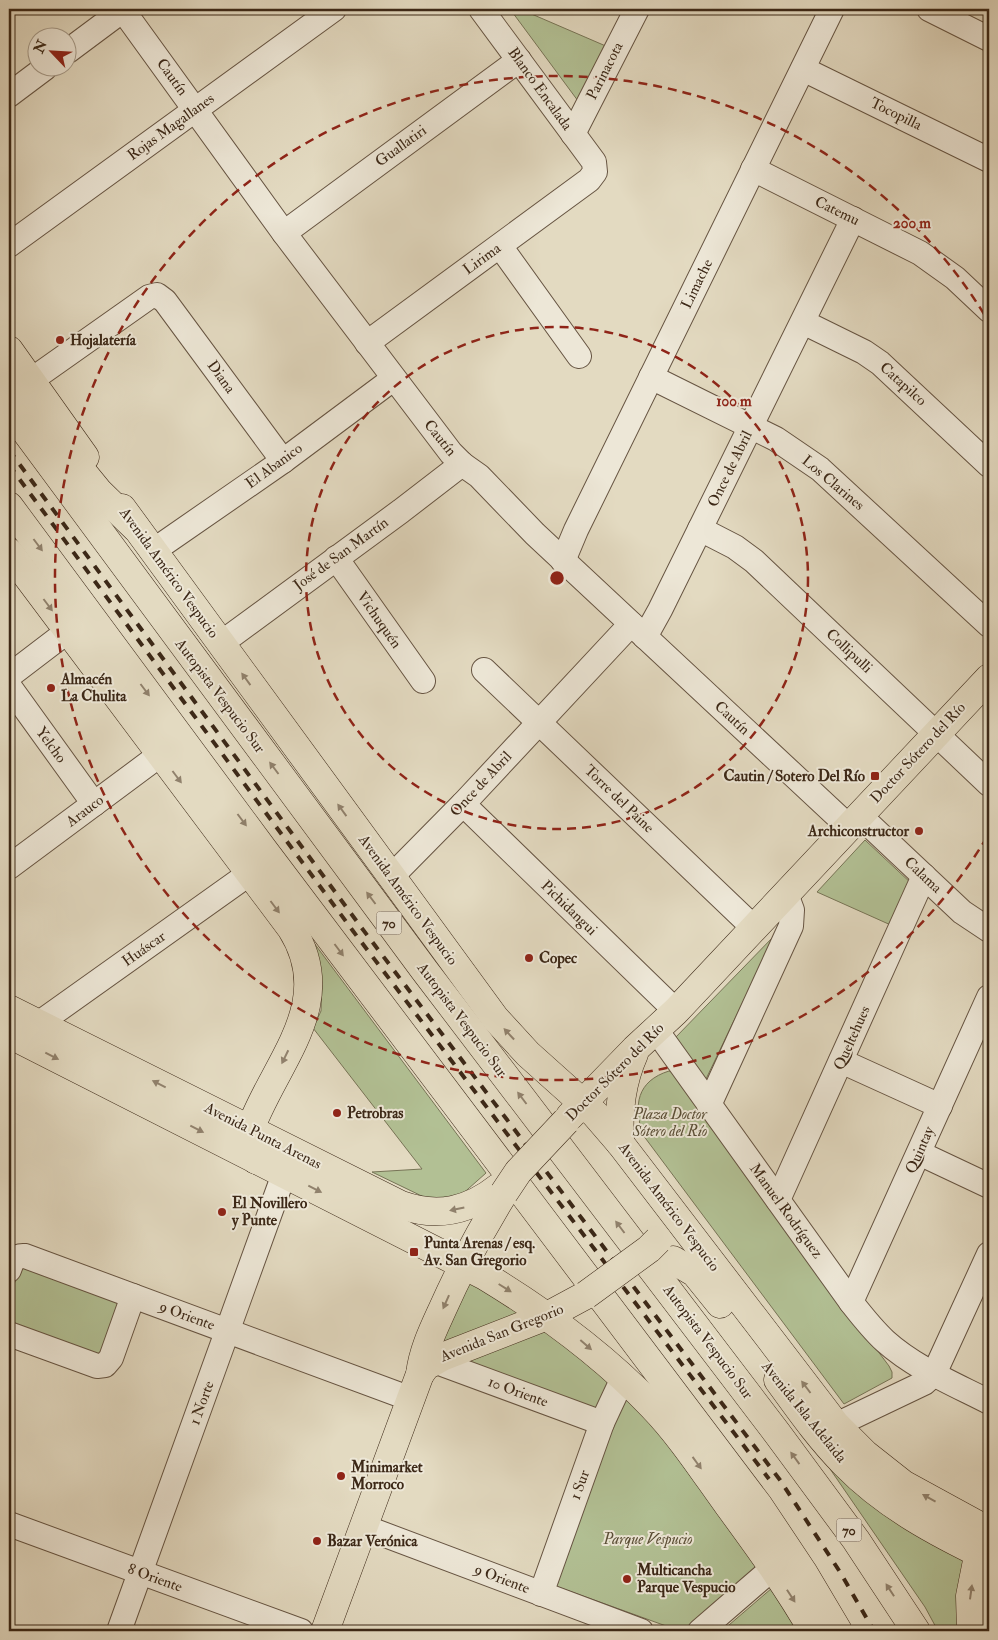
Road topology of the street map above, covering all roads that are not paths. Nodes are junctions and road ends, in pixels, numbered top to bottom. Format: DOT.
graph roads {
  1 [pos="334,9"];
  2 [pos="481,9"];
  3 [pos="637,9"];
  4 [pos="832,9"];
  5 [pos="929,9"];
  6 [pos="122,10"];
  7 [pos="989,39"];
  8 [pos="78,43"];
  9 [pos="519,60"];
  10 [pos="803,69"];
  11 [pos="31,78"];
  12 [pos="9,93"];
  13 [pos="195,110"];
  14 [pos="573,134"];
  15 [pos="989,160"];
  16 [pos="753,170"];
  17 [pos="595,172"];
  18 [pos="853,219"];
  19 [pos="284,232"];
  20 [pos="9,244"];
  21 [pos="500,246"];
  22 [pos="989,310"];
  23 [pos="803,322"];
  24 [pos="367,343"];
  25 [pos="9,350"];
  26 [pos="578,356"];
  27 [pos="651,377"];
  28 [pos="393,379"];
  29 [pos="20,382"];
  30 [pos="9,409"];
  31 [pos="751,427"];
  32 [pos="283,461"];
  33 [pos="462,464"];
  34 [pos="989,465"];
  35 [pos="9,506"];
  36 [pos="700,529"];
  37 [pos="153,551"];
  38 [pos="9,552"];
  39 [pos="336,558"];
  40 [pos="563,560"];
  41 [pos="989,625"];
  42 [pos="638,630"];
  43 [pos="68,631"];
  44 [pos="220,644"];
  45 [pos="484,670"];
  46 [pos="9,676"];
  47 [pos="989,678"];
  48 [pos="423,681"];
  49 [pos="9,686"];
  50 [pos="539,723"];
  51 [pos="937,734"];
  52 [pos="161,754"];
  53 [pos="989,784"];
  54 [pos="94,804"];
  55 [pos="463,804"];
  56 [pos="854,821"];
  57 [pos="9,867"];
  58 [pos="250,873"];
  59 [pos="924,876"];
  60 [pos="391,877"];
  61 [pos="786,894"];
  62 [pos="754,928"];
  63 [pos="989,930"];
  64 [pos="989,997"];
  65 [pos="9,1009"];
  66 [pos="676,1011"];
  67 [pos="38,1024"];
  68 [pos="656,1030"];
  69 [pos="9,1034"];
  70 [pos="636,1049"];
  71 [pos="842,1061"];
  72 [pos="709,1105"];
  73 [pos="940,1106"];
  74 [pos="575,1112"];
  75 [pos="250,1130"];
  76 [pos="620,1143"];
  77 [pos="919,1153"];
  78 [pos="256,1160"];
  79 [pos="284,1174"];
  80 [pos="507,1184"];
  81 [pos="989,1186"];
  82 [pos="778,1200"];
  83 [pos="670,1207"];
  84 [pos="665,1250"];
  85 [pos="989,1254"];
  86 [pos="13,1263"];
  87 [pos="463,1264"];
  88 [pos="586,1295"];
  89 [pos="133,1296"];
  90 [pos="852,1302"];
  91 [pos="547,1316"];
  92 [pos="228,1331"];
  93 [pos="9,1334"];
  94 [pos="427,1367"];
  95 [pos="934,1374"];
  96 [pos="623,1378"];
  97 [pos="411,1399"];
  98 [pos="989,1402"];
  99 [pos="602,1423"];
  100 [pos="836,1425"];
  101 [pos="9,1524"];
  102 [pos="364,1527"];
  103 [pos="982,1541"];
  104 [pos="773,1568"];
  105 [pos="140,1572"];
  106 [pos="541,1594"];
  107 [pos="119,1631"];
  108 [pos="301,1631"];
  109 [pos="325,1631"];
  110 [pos="641,1631"];
  111 [pos="700,1631"];
  112 [pos="812,1631"];
  113 [pos="838,1631"];
  114 [pos="916,1631"];
  115 [pos="971,1631"];
  1 -- 13 [label="street, Rojas Magallanes"];
  2 -- 9 [label="street, Blanco Encalada"];
  3 -- 14 [label="street, Parinacota"];
  4 -- 10 [label="street, Limache"];
  5 -- 7 [label="street"];
  6 -- 8 [label="street"];
  6 -- 13 [label="street, Cautín"];
  9 -- 14 [label="street, Blanco Encalada"];
  9 -- 19 [label="street, Guallatiri"];
  10 -- 15 [label="street, Tocopilla"];
  10 -- 16 [label="street, Limache"];
  11 -- 12 [label="street"];
  13 -- 19 [label="street, Cautín"];
  13 -- 20 [label="street, Rojas Magallanes"];
  14 -- 17 [label="street, Blanco Encalada"];
  16 -- 18 [label="street, Catemu"];
  16 -- 27 [label="street, Limache"];
  17 -- 21 [label="street, Lirima"];
  18 -- 22 [label="street, Catemu"];
  18 -- 23 [label="street, Once de Abril"];
  19 -- 24 [label="street, Cautín"];
  21 -- 24 [label="street, Lirima"];
  21 -- 26 [label="street"];
  23 -- 31 [label="street, Once de Abril"];
  23 -- 34 [label="street, Catapilco"];
  24 -- 28 [label="street, Cautín"];
  25 -- 29 [label="main road"];
  27 -- 31 [label="street, Los Clarines"];
  27 -- 40 [label="street, Limache"];
  28 -- 32 [label="street, El Abanico"];
  28 -- 33 [label="street, Cautín"];
  29 -- 32 [label="street, Diana"];
  29 -- 37 [label="main road, Avenida Américo Vespucio"];
  114 -- 30 [label="main road, Autopista Vespucio Sur / 70, one-way"];
  31 -- 36 [label="street, Once de Abril"];
  31 -- 41 [label="street, Los Clarines"];
  32 -- 37 [label="street, El Abanico"];
  33 -- 39 [label="street, José de San Martín"];
  33 -- 40 [label="street, Cautín"];
  35 -- 113 [label="main road, one-way"];
  36 -- 42 [label="street, Once de Abril"];
  36 -- 51 [label="street, Collipulli"];
  37 -- 44 [label="main road, Avenida Américo Vespucio"];
  38 -- 43 [label="main road, one-way"];
  39 -- 44 [label="street, José de San Martín"];
  39 -- 48 [label="street, Vichuquén"];
  40 -- 42 [label="street, Cautín"];
  42 -- 50 [label="street, Once de Abril"];
  42 -- 56 [label="street, Cautín"];
  43 -- 46 [label="street"];
  43 -- 52 [label="main road"];
  60 -- 44 [label="main road, Avenida Américo Vespucio, one-way"];
  45 -- 50 [label="street, Torre del Paine"];
  47 -- 51 [label="main road, Doctor Sótero del Río"];
  49 -- 54 [label="street, Yelcho"];
  50 -- 55 [label="street, Once de Abril"];
  50 -- 62 [label="street, Torre del Paine"];
  51 -- 53 [label="street, Collipulli"];
  51 -- 56 [label="main road, Doctor Sótero del Río"];
  52 -- 54 [label="street, Arauco"];
  52 -- 58 [label="main road, one-way"];
  54 -- 57 [label="street, Arauco"];
  55 -- 60 [label="street, Once de Abril"];
  55 -- 66 [label="street, Pichidangui"];
  56 -- 59 [label="street, Calama"];
  56 -- 61 [label="main road, Doctor Sótero del Río"];
  58 -- 67 [label="street, Huáscar"];
  58 -- 75 [label="main road, one-way"];
  59 -- 63 [label="street, Calama"];
  59 -- 71 [label="street, Queltehues"];
  74 -- 60 [label="main road, Avenida Américo Vespucio, one-way"];
  61 -- 62 [label="main road, Doctor Sótero del Río"];
  61 -- 72 [label="street"];
  62 -- 66 [label="main road, Doctor Sótero del Río"];
  64 -- 73 [label="street, Quintay"];
  65 -- 67 [label="main road, Avenida Punta Arenas"];
  66 -- 68 [label="main road, Doctor Sótero del Río"];
  75 -- 67 [label="main road, Avenida Punta Arenas, one-way"];
  68 -- 70 [label="main road, Doctor Sótero del Río"];
  68 -- 72 [label="street, Manuel Rodríguez"];
  69 -- 78 [label="main road, Avenida Punta Arenas, one-way"];
  70 -- 74 [label="main road, Doctor Sótero del Río"];
  70 -- 76 [label="main road"];
  71 -- 73 [label="street"];
  71 -- 82 [label="street, Queltehues"];
  72 -- 82 [label="street, Manuel Rodríguez"];
  73 -- 77 [label="street, Quintay"];
  74 -- 76 [label="main road, Avenida Américo Vespucio"];
  74 -- 80 [label="main road, Doctor Sótero del Río, bridge"];
  75 -- 78 [label="main road"];
  80 -- 75 [label="main road, Avenida Punta Arenas, one-way"];
  76 -- 83 [label="main road, Avenida Américo Vespucio"];
  77 -- 81 [label="street"];
  77 -- 90 [label="street, Quintay"];
  78 -- 79 [label="main road, Avenida Punta Arenas"];
  79 -- 87 [label="main road, Avenida Punta Arenas, one-way"];
  79 -- 92 [label="street, 1 Norte"];
  80 -- 87 [label="main road, Doctor Sótero del Río"];
  82 -- 90 [label="street, Manuel Rodríguez"];
  83 -- 84 [label="main road"];
  100 -- 83 [label="main road, Avenida Américo Vespucio, one-way"];
  84 -- 88 [label="main road, Avenida Isla Adelaida, bridge"];
  84 -- 103 [label="main road, Avenida Isla Adelaida"];
  85 -- 95 [label="street"];
  86 -- 89 [label="street, 9 Oriente"];
  87 -- 91 [label="main road, one-way"];
  87 -- 94 [label="main road, Avenida San Gregorio, one-way"];
  88 -- 91 [label="main road, Avenida San Gregorio"];
  89 -- 92 [label="street, 9 Oriente"];
  89 -- 93 [label="street"];
  90 -- 95 [label="street, Manuel Rodríguez"];
  91 -- 94 [label="main road, Avenida San Gregorio"];
  91 -- 96 [label="main road, one-way"];
  92 -- 97 [label="street, 9 Oriente"];
  92 -- 105 [label="street, 1 Norte"];
  94 -- 97 [label="main road, Avenida San Gregorio"];
  94 -- 99 [label="street, 10 Oriente"];
  95 -- 98 [label="street, Manuel Rodríguez"];
  95 -- 100 [label="street"];
  96 -- 99 [label="street, 1 Sur"];
  96 -- 104 [label="main road, one-way"];
  97 -- 102 [label="main road, Avenida San Gregorio"];
  99 -- 106 [label="street, 1 Sur"];
  103 -- 100 [label="main road, one-way"];
  101 -- 105 [label="street, 8 Oriente"];
  102 -- 106 [label="street, 9 Oriente"];
  102 -- 109 [label="main road, Avenida San Gregorio"];
  115 -- 103 [label="main road, one-way"];
  104 -- 111 [label="street"];
  104 -- 112 [label="main road, one-way"];
  105 -- 107 [label="street, 1 Norte"];
  105 -- 108 [label="street, 8 Oriente"];
  106 -- 110 [label="street, 9 Oriente"];
}
